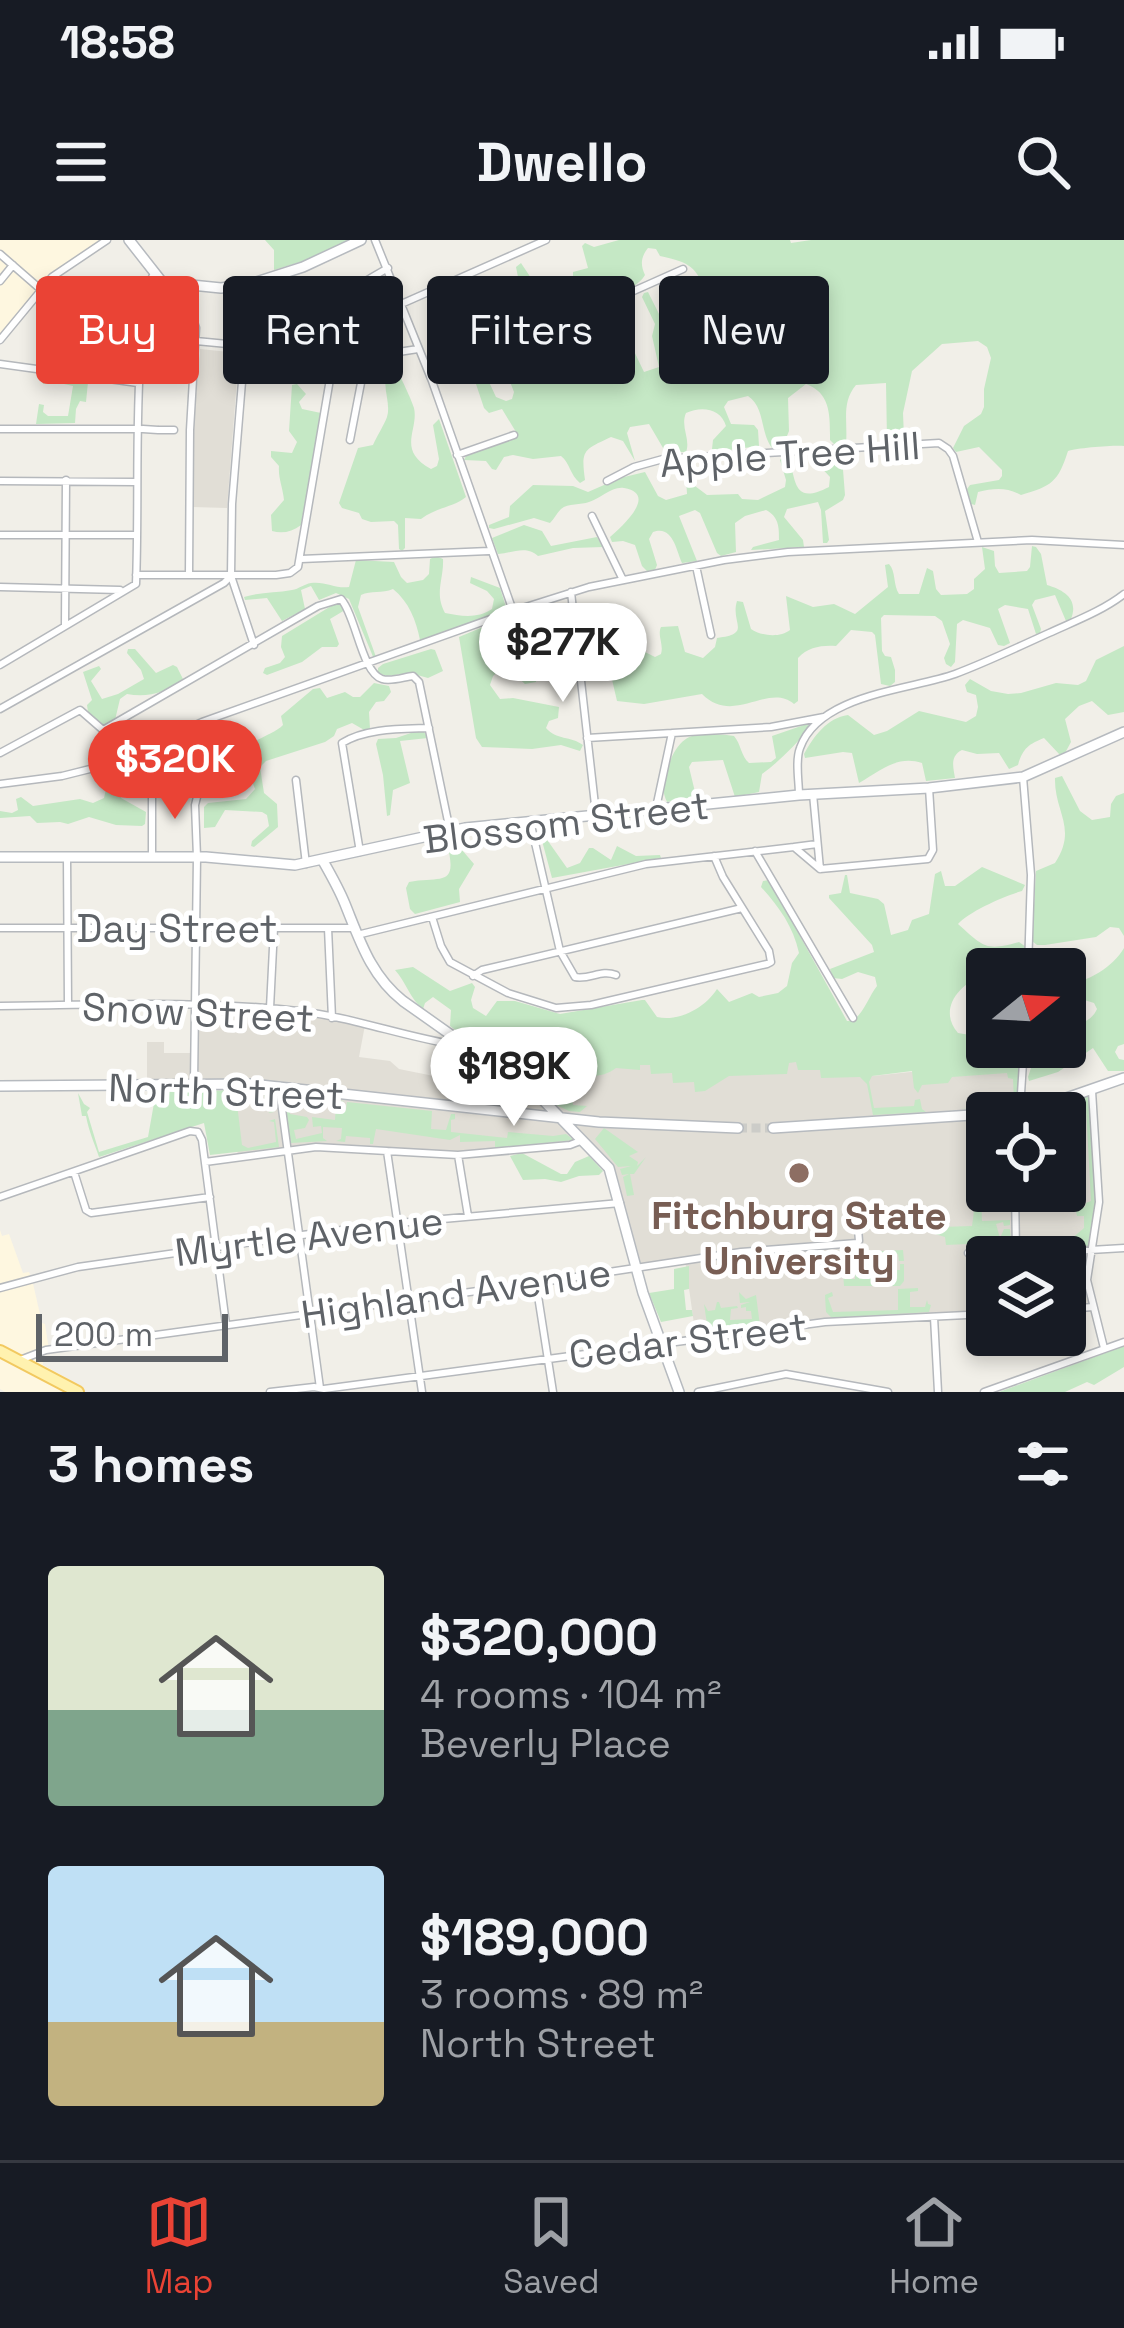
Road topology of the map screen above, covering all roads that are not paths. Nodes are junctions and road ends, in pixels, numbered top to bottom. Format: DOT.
graph roads {
  1 [pos="107,240"];
  2 [pos="128,240"];
  3 [pos="361,240"];
  4 [pos="375,240"];
  5 [pos="546,240"];
  6 [pos="0,254"];
  7 [pos="13,265"];
  8 [pos="388,268"];
  9 [pos="683,268"];
  10 [pos="53,276"];
  11 [pos="156,276"];
  12 [pos="280,276"];
  13 [pos="375,276"];
  14 [pos="391,276"];
  15 [pos="0,281"];
  16 [pos="36,285"];
  17 [pos="635,290"];
  18 [pos="36,295"];
  19 [pos="403,304"];
  20 [pos="403,307"];
  21 [pos="0,340"];
  22 [pos="419,349"];
  23 [pos="403,351"];
  24 [pos="0,364"];
  25 [pos="36,369"];
  26 [pos="427,369"];
  27 [pos="138,384"];
  28 [pos="193,384"];
  29 [pos="242,384"];
  30 [pos="330,384"];
  31 [pos="361,384"];
  32 [pos="433,384"];
  33 [pos="0,429"];
  34 [pos="140,430"];
  35 [pos="181,430"];
  36 [pos="514,435"];
  37 [pos="350,440"];
  38 [pos="457,455"];
  39 [pos="66,480"];
  40 [pos="607,481"];
  41 [pos="0,482"];
  42 [pos="136,482"];
  43 [pos="592,516"];
  44 [pos="0,535"];
  45 [pos="136,535"];
  46 [pos="65,536"];
  47 [pos="978,542"];
  48 [pos="1124,545"];
  49 [pos="491,551"];
  50 [pos="301,559"];
  51 [pos="696,566"];
  52 [pos="136,575"];
  53 [pos="189,575"];
  54 [pos="231,576"];
  55 [pos="623,580"];
  56 [pos="0,587"];
  57 [pos="65,587"];
  58 [pos="124,590"];
  59 [pos="572,592"];
  60 [pos="1124,594"];
  61 [pos="514,611"];
  62 [pos="65,626"];
  63 [pos="711,635"];
  64 [pos="254,645"];
  65 [pos="0,664"];
  66 [pos="368,664"];
  67 [pos="0,710"];
  68 [pos="827,716"];
  69 [pos="430,728"];
  70 [pos="103,730"];
  71 [pos="1124,732"];
  72 [pos="672,734"];
  73 [pos="587,738"];
  74 [pos="0,753"];
  75 [pos="124,757"];
  76 [pos="1023,777"];
  77 [pos="296,780"];
  78 [pos="0,784"];
  79 [pos="152,787"];
  80 [pos="929,788"];
  81 [pos="198,793"];
  82 [pos="812,794"];
  83 [pos="800,795"];
  84 [pos="656,808"];
  85 [pos="596,814"];
  86 [pos="530,820"];
  87 [pos="450,831"];
  88 [pos="817,844"];
  89 [pos="794,847"];
  90 [pos="754,850"];
  91 [pos="360,852"];
  92 [pos="152,856"];
  93 [pos="714,856"];
  94 [pos="0,857"];
  95 [pos="67,857"];
  96 [pos="197,857"];
  97 [pos="323,861"];
  98 [pos="306,864"];
  99 [pos="820,869"];
  100 [pos="545,888"];
  101 [pos="742,908"];
  102 [pos="432,917"];
  103 [pos="0,928"];
  104 [pos="67,928"];
  105 [pos="274,928"];
  106 [pos="328,928"];
  107 [pos="195,929"];
  108 [pos="355,931"];
  109 [pos="1028,948"];
  110 [pos="560,951"];
  111 [pos="616,975"];
  112 [pos="473,976"];
  113 [pos="196,1003"];
  114 [pos="68,1005"];
  115 [pos="0,1006"];
  116 [pos="269,1009"];
  117 [pos="332,1018"];
  118 [pos="853,1018"];
  119 [pos="466,1047"];
  120 [pos="1124,1078"];
  121 [pos="194,1083"];
  122 [pos="0,1086"];
  123 [pos="279,1086"];
  124 [pos="1092,1087"];
  125 [pos="1079,1092"];
  126 [pos="534,1093"];
  127 [pos="524,1113"];
  128 [pos="966,1115"];
  129 [pos="562,1118"];
  130 [pos="598,1122"];
  131 [pos="738,1128"];
  132 [pos="773,1128"];
  133 [pos="586,1143"];
  134 [pos="285,1150"];
  135 [pos="387,1151"];
  136 [pos="458,1155"];
  137 [pos="205,1162"];
  138 [pos="74,1172"];
  139 [pos="0,1197"];
  140 [pos="210,1197"];
  141 [pos="621,1203"];
  142 [pos="856,1206"];
  143 [pos="468,1216"];
  144 [pos="398,1223"];
  145 [pos="297,1236"];
  146 [pos="217,1248"];
  147 [pos="1124,1248"];
  148 [pos="1086,1251"];
  149 [pos="1091,1251"];
  150 [pos="636,1267"];
  151 [pos="536,1283"];
  152 [pos="0,1288"];
  153 [pos="410,1300"];
  154 [pos="1094,1306"];
  155 [pos="1086,1307"];
  156 [pos="308,1314"];
  157 [pos="966,1315"];
  158 [pos="934,1317"];
  159 [pos="226,1326"];
  160 [pos="0,1340"];
  161 [pos="1124,1342"];
  162 [pos="661,1343"];
  163 [pos="1104,1348"];
  164 [pos="0,1351"];
  165 [pos="548,1358"];
  166 [pos="20,1360"];
  167 [pos="420,1376"];
  168 [pos="320,1390"];
  169 [pos="78,1392"];
  170 [pos="270,1392"];
  171 [pos="422,1392"];
  172 [pos="553,1392"];
  173 [pos="679,1392"];
  174 [pos="698,1392"];
  175 [pos="888,1392"];
  176 [pos="938,1392"];
  177 [pos="984,1392"];
  1 -- 10 [label="street"];
  2 -- 11 [label="street"];
  3 -- 12 [label="street"];
  4 -- 8 [label="street"];
  5 -- 19 [label="street"];
  6 -- 7 [label="street"];
  7 -- 15 [label="street"];
  7 -- 16 [label="street"];
  8 -- 13 [label="street"];
  8 -- 14 [label="street"];
  9 -- 17 [label="street"];
  18 -- 21 [label="street"];
  20 -- 22 [label="street"];
  22 -- 23 [label="street"];
  22 -- 26 [label="street"];
  24 -- 25 [label="street"];
  27 -- 34 [label="street"];
  28 -- 53 [label="street"];
  29 -- 54 [label="street"];
  30 -- 50 [label="street"];
  31 -- 37 [label="street"];
  32 -- 38 [label="street"];
  33 -- 34 [label="street"];
  34 -- 35 [label="street"];
  34 -- 42 [label="street"];
  36 -- 38 [label="street"];
  38 -- 49 [label="street"];
  39 -- 41 [label="street"];
  39 -- 42 [label="street"];
  39 -- 46 [label="street"];
  40 -- 47 [label="street, Apple Tree Hill"];
  42 -- 45 [label="street"];
  43 -- 55 [label="street"];
  44 -- 46 [label="street"];
  45 -- 46 [label="street"];
  45 -- 52 [label="street"];
  46 -- 57 [label="street"];
  47 -- 48 [label="street"];
  47 -- 51 [label="street"];
  49 -- 50 [label="street"];
  49 -- 61 [label="street"];
  50 -- 54 [label="street"];
  51 -- 55 [label="street"];
  51 -- 63 [label="street"];
  52 -- 53 [label="street"];
  52 -- 58 [label="street"];
  53 -- 54 [label="street"];
  54 -- 64 [label="street"];
  54 -- 67 [label="street"];
  55 -- 59 [label="street"];
  56 -- 57 [label="street"];
  57 -- 58 [label="street"];
  57 -- 62 [label="street"];
  58 -- 62 [label="street"];
  59 -- 61 [label="street"];
  59 -- 73 [label="street"];
  60 -- 68 [label="street"];
  61 -- 66 [label="street"];
  62 -- 65 [label="street"];
  64 -- 66 [label="street"];
  64 -- 70 [label="street"];
  66 -- 69 [label="street"];
  66 -- 75 [label="street"];
  68 -- 72 [label="street"];
  68 -- 83 [label="street"];
  69 -- 87 [label="street"];
  69 -- 91 [label="street"];
  70 -- 74 [label="street"];
  70 -- 75 [label="street"];
  71 -- 76 [label="street, Blossom Street"];
  72 -- 73 [label="street"];
  72 -- 84 [label="street"];
  73 -- 85 [label="street"];
  75 -- 78 [label="street"];
  76 -- 80 [label="street, Blossom Street"];
  76 -- 109 [label="street"];
  77 -- 98 [label="street"];
  79 -- 92 [label="street"];
  80 -- 82 [label="street, Blossom Street"];
  80 -- 99 [label="street"];
  81 -- 96 [label="street"];
  82 -- 83 [label="street, Blossom Street"];
  82 -- 88 [label="street"];
  83 -- 84 [label="street, Blossom Street"];
  84 -- 85 [label="street, Blossom Street"];
  85 -- 86 [label="street, Blossom Street"];
  86 -- 87 [label="street, Blossom Street"];
  86 -- 100 [label="street"];
  87 -- 91 [label="street, Blossom Street"];
  88 -- 89 [label="street, Day Street"];
  88 -- 99 [label="street"];
  89 -- 90 [label="street, Day Street"];
  89 -- 99 [label="street"];
  90 -- 93 [label="street, Day Street"];
  90 -- 118 [label="street"];
  91 -- 97 [label="street, Blossom Street"];
  92 -- 95 [label="street, Blossom Street"];
  92 -- 96 [label="street, Blossom Street"];
  93 -- 100 [label="street, Day Street"];
  93 -- 101 [label="street"];
  94 -- 95 [label="street, Blossom Street"];
  95 -- 104 [label="street"];
  96 -- 98 [label="street, Blossom Street"];
  96 -- 107 [label="street"];
  97 -- 98 [label="street, Blossom Street"];
  97 -- 108 [label="street"];
  100 -- 102 [label="street, Day Street"];
  100 -- 110 [label="street"];
  101 -- 110 [label="street"];
  101 -- 112 [label="street"];
  102 -- 108 [label="street, Day Street"];
  102 -- 112 [label="street"];
  103 -- 104 [label="street, Day Street"];
  104 -- 107 [label="street, Day Street"];
  104 -- 114 [label="street"];
  105 -- 106 [label="street, Day Street"];
  105 -- 107 [label="street, Day Street"];
  105 -- 116 [label="street"];
  106 -- 108 [label="street, Day Street"];
  106 -- 117 [label="street"];
  107 -- 113 [label="street"];
  108 -- 119 [label="street"];
  110 -- 111 [label="street"];
  110 -- 112 [label="street"];
  113 -- 114 [label="street, Snow Street"];
  113 -- 116 [label="street, Snow Street"];
  113 -- 121 [label="street"];
  114 -- 115 [label="street, Snow Street"];
  116 -- 117 [label="street, Snow Street"];
  117 -- 119 [label="street, Snow Street"];
  119 -- 126 [label="street"];
  120 -- 124 [label="street"];
  121 -- 122 [label="street, North Street"];
  121 -- 123 [label="street, North Street"];
  123 -- 127 [label="street, North Street"];
  123 -- 134 [label="street"];
  124 -- 125 [label="street"];
  124 -- 149 [label="street"];
  126 -- 127 [label="street"];
  126 -- 129 [label="street"];
  127 -- 129 [label="street, North Street"];
  128 -- 132 [label="street"];
  129 -- 130 [label="street, North Street"];
  129 -- 133 [label="street"];
  130 -- 131 [label="street, North Street"];
  130 -- 133 [label="street"];
  133 -- 136 [label="street"];
  133 -- 141 [label="street"];
  134 -- 135 [label="street"];
  134 -- 137 [label="street"];
  134 -- 145 [label="street"];
  135 -- 136 [label="street"];
  135 -- 144 [label="street"];
  136 -- 143 [label="street"];
  137 -- 138 [label="street"];
  137 -- 140 [label="street"];
  138 -- 139 [label="street"];
  138 -- 140 [label="street"];
  140 -- 146 [label="street"];
  141 -- 143 [label="street, Myrtle Avenue"];
  141 -- 150 [label="street"];
  142 -- 150 [label="street, Highland Avenue"];
  143 -- 144 [label="street, Myrtle Avenue"];
  144 -- 145 [label="street, Myrtle Avenue"];
  144 -- 153 [label="street"];
  145 -- 146 [label="street, Myrtle Avenue"];
  145 -- 156 [label="street"];
  146 -- 152 [label="street, Myrtle Avenue"];
  146 -- 159 [label="street"];
  147 -- 149 [label="street"];
  148 -- 149 [label="street"];
  149 -- 154 [label="street"];
  150 -- 151 [label="street, Highland Avenue"];
  150 -- 162 [label="street"];
  151 -- 153 [label="street, Highland Avenue"];
  151 -- 165 [label="street"];
  153 -- 156 [label="street, Highland Avenue"];
  153 -- 167 [label="street"];
  154 -- 155 [label="street"];
  154 -- 163 [label="street"];
  156 -- 159 [label="street, Highland Avenue"];
  156 -- 168 [label="street"];
  157 -- 158 [label="street, Cedar Street"];
  158 -- 162 [label="street, Cedar Street"];
  158 -- 176 [label="street"];
  159 -- 166 [label="street, Highland Avenue"];
  160 -- 166 [label="main road"];
  161 -- 163 [label="street"];
  162 -- 165 [label="street, Cedar Street"];
  162 -- 173 [label="street"];
  163 -- 177 [label="street"];
  164 -- 166 [label="main road"];
  165 -- 167 [label="street, Cedar Street"];
  165 -- 172 [label="street"];
  166 -- 169 [label="main road"];
  167 -- 168 [label="street, Cedar Street"];
  167 -- 171 [label="street"];
  168 -- 170 [label="street, Cedar Street"];
  174 -- 175 [label="street"];
}
